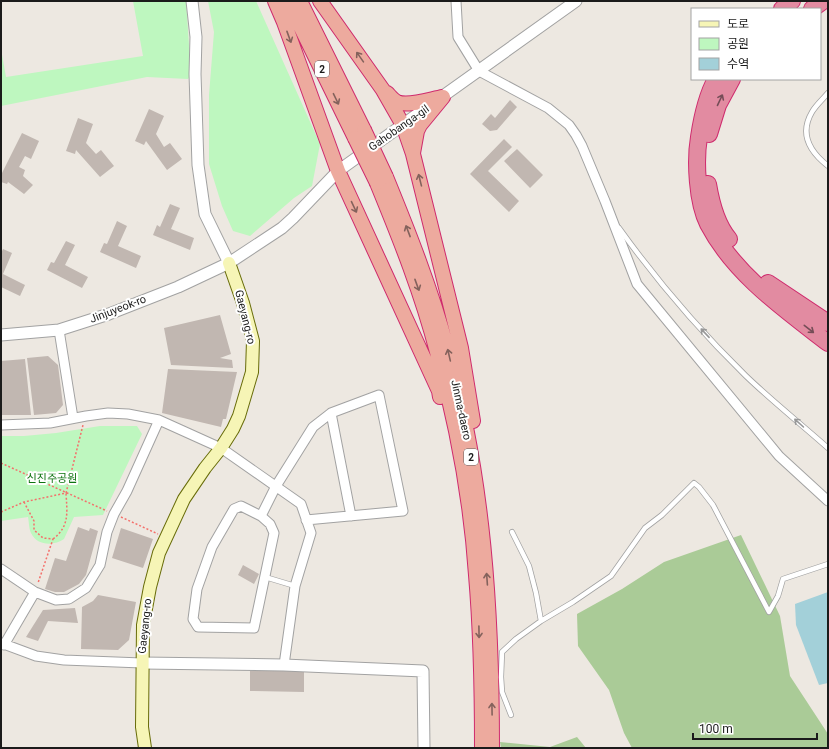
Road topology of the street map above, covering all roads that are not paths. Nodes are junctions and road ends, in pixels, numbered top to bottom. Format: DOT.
graph roads {
  1 [pos="192,1"];
  2 [pos="275,1"];
  3 [pos="288,1"];
  4 [pos="300,1"];
  5 [pos="320,1"];
  6 [pos="456,1"];
  7 [pos="576,1"];
  8 [pos="812,1"];
  9 [pos="823,1"];
  10 [pos="803,8"];
  11 [pos="813,8"];
  12 [pos="479,71"];
  13 [pos="716,80"];
  14 [pos="731,80"];
  15 [pos="383,90"];
  16 [pos="828,92"];
  17 [pos="442,97"];
  18 [pos="403,125"];
  19 [pos="359,134"];
  20 [pos="413,154"];
  21 [pos="828,166"];
  22 [pos="338,171"];
  23 [pos="382,180"];
  24 [pos="610,215"];
  25 [pos="229,263"];
  26 [pos="762,279"];
  27 [pos="828,310"];
  28 [pos="828,323"];
  29 [pos="59,330"];
  30 [pos="1,335"];
  31 [pos="828,343"];
  32 [pos="331,414"];
  33 [pos="73,418"];
  34 [pos="159,420"];
  35 [pos="1,425"];
  36 [pos="222,448"];
  37 [pos="828,448"];
  38 [pos="475,478"];
  39 [pos="276,486"];
  40 [pos="828,501"];
  41 [pos="261,516"];
  42 [pos="352,516"];
  43 [pos="306,520"];
  44 [pos="471,523"];
  45 [pos="512,532"];
  46 [pos="828,564"];
  47 [pos="1,569"];
  48 [pos="265,576"];
  49 [pos="295,586"];
  50 [pos="35,592"];
  51 [pos="540,620"];
  52 [pos="2,646"];
  53 [pos="142,663"];
  54 [pos="284,665"];
  55 [pos="511,715"];
  56 [pos="146,748"];
  57 [pos="424,748"];
  58 [pos="482,748"];
  59 [pos="492,748"];
  1 -- 25 [label="street, Gaeyang-ro"];
  2 -- 22 [label="highway, one-way"];
  3 -- 19 [label="highway, 2, one-way"];
  4 -- 19 [label="highway, 2"];
  15 -- 5 [label="highway, one-way"];
  6 -- 12 [label="street"];
  7 -- 12 [label="street, Gahobanga-gil"];
  8 -- 10 [label="highway"];
  9 -- 11 [label="highway"];
  12 -- 17 [label="street, Gahobanga-gil"];
  12 -- 24 [label="street"];
  13 -- 31 [label="highway, one-way"];
  26 -- 14 [label="highway, one-way"];
  15 -- 17 [label="highway"];
  15 -- 18 [label="highway"];
  16 -- 21 [label="lane"];
  17 -- 18 [label="street, Gahobanga-gil"];
  17 -- 20 [label="highway"];
  18 -- 20 [label="highway"];
  18 -- 22 [label="street, Gahobanga-gil"];
  19 -- 23 [label="highway, 2, bridge"];
  38 -- 20 [label="highway, one-way"];
  22 -- 25 [label="street, Gahobanga-gil"];
  22 -- 44 [label="highway, one-way"];
  38 -- 23 [label="highway, Jinma-daero / 2, one-way"];
  23 -- 44 [label="highway, Jinma-daero / 2, one-way"];
  37 -- 24 [label="lane, one-way"];
  24 -- 40 [label="street"];
  25 -- 29 [label="street, Jinjuyeok-ro"];
  25 -- 36 [label="main road, Gaeyang-ro"];
  26 -- 27 [label="highway"];
  26 -- 28 [label="highway"];
  29 -- 30 [label="street, Jinjuyeok-ro"];
  29 -- 33 [label="street"];
  32 -- 39 [label="street"];
  32 -- 42 [label="street"];
  32 -- 42 [label="street"];
  33 -- 34 [label="street"];
  33 -- 35 [label="street"];
  34 -- 36 [label="street"];
  34 -- 50 [label="street"];
  36 -- 39 [label="street"];
  36 -- 53 [label="main road, Gaeyang-ro"];
  59 -- 38 [label="highway, Jinma-daero / 2, one-way"];
  39 -- 41 [label="street"];
  39 -- 43 [label="street"];
  41 -- 48 [label="street"];
  41 -- 48 [label="street"];
  42 -- 43 [label="street"];
  43 -- 49 [label="street"];
  44 -- 58 [label="highway, Jinma-daero / 2, one-way"];
  45 -- 51 [label="lane"];
  46 -- 51 [label="lane"];
  47 -- 50 [label="street"];
  48 -- 49 [label="lane"];
  49 -- 54 [label="street"];
  50 -- 52 [label="street"];
  51 -- 55 [label="lane"];
  52 -- 53 [label="street, Gaeyang-ro"];
  53 -- 54 [label="street"];
  53 -- 56 [label="main road, Gaeyang-ro"];
  54 -- 57 [label="street"];
}
